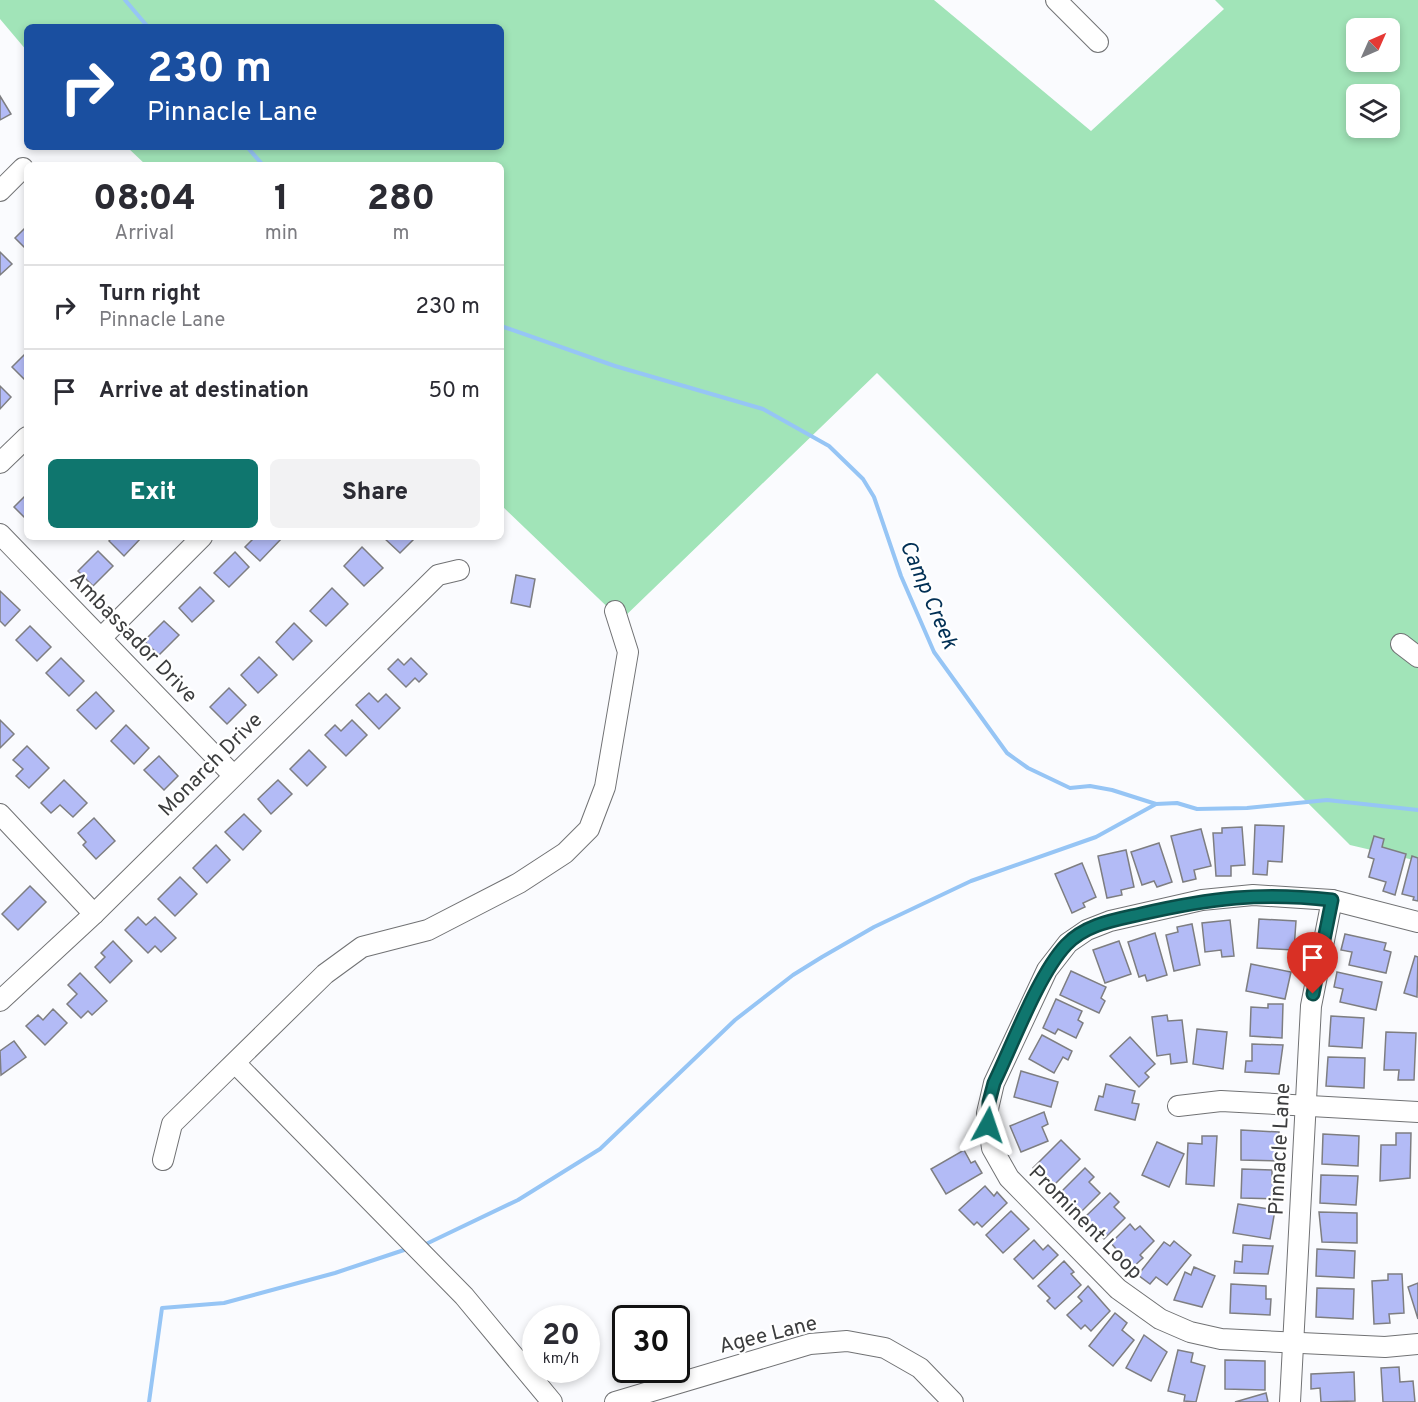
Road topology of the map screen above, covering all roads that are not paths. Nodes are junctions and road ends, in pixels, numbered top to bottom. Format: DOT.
graph roads {
  1 [pos="1056,0"];
  2 [pos="1098,42"];
  3 [pos="23,168"];
  4 [pos="0,191"];
  5 [pos="24,440"];
  6 [pos="0,464"];
  7 [pos="0,534"];
  8 [pos="199,540"];
  9 [pos="459,570"];
  10 [pos="615,611"];
  11 [pos="102,637"];
  12 [pos="1401,644"];
  13 [pos="1418,657"];
  14 [pos="233,774"];
  15 [pos="0,814"];
  16 [pos="1332,900"];
  17 [pos="94,914"];
  18 [pos="1418,922"];
  19 [pos="0,1001"];
  20 [pos="236,1064"];
  21 [pos="1178,1106"];
  22 [pos="1305,1106"];
  23 [pos="1418,1112"];
  24 [pos="163,1160"];
  25 [pos="1292,1343"];
  26 [pos="1418,1344"];
  27 [pos="552,1402"];
  28 [pos="615,1402"];
  29 [pos="954,1402"];
  30 [pos="1290,1402"];
  1 -- 2 [label="street"];
  3 -- 4 [label="street"];
  5 -- 6 [label="street"];
  7 -- 11 [label="street, Ambassador Drive"];
  8 -- 11 [label="street"];
  9 -- 14 [label="street, Monarch Drive"];
  10 -- 20 [label="street"];
  11 -- 14 [label="street, Ambassador Drive"];
  12 -- 13 [label="street"];
  14 -- 17 [label="street, Monarch Drive"];
  15 -- 17 [label="street"];
  16 -- 18 [label="street, Prominent Loop"];
  16 -- 22 [label="street, Pinnacle Lane"];
  16 -- 25 [label="street, Prominent Loop"];
  17 -- 19 [label="street, Monarch Drive"];
  20 -- 24 [label="street"];
  20 -- 27 [label="street"];
  21 -- 22 [label="street"];
  22 -- 23 [label="street"];
  22 -- 25 [label="street, Pinnacle Lane"];
  25 -- 26 [label="street, Prominent Loop"];
  25 -- 30 [label="street, Pinnacle Lane"];
  28 -- 29 [label="street, Agee Lane"];
}
